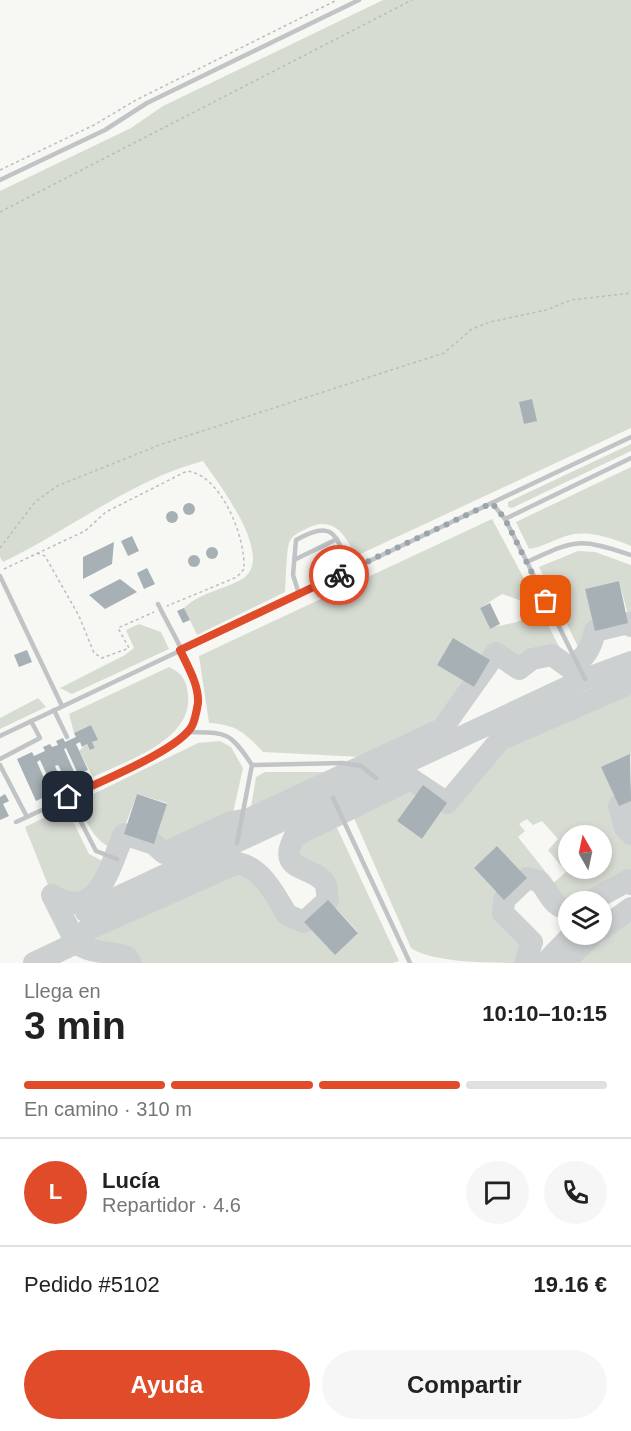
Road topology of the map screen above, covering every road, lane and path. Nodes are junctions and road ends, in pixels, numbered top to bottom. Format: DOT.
graph roads {
  1 [pos="359,0"];
  2 [pos="412,0"];
  3 [pos="0,180"];
  4 [pos="0,212"];
  5 [pos="631,292"];
  6 [pos="631,437"];
  7 [pos="631,458"];
  8 [pos="492,503"];
  9 [pos="505,519"];
  10 [pos="337,539"];
  11 [pos="0,548"];
  12 [pos="37,553"];
  13 [pos="631,555"];
  14 [pos="294,560"];
  15 [pos="527,562"];
  16 [pos="351,569"];
  17 [pos="0,571"];
  18 [pos="0,576"];
  19 [pos="299,594"];
  20 [pos="159,607"];
  21 [pos="180,650"];
  22 [pos="585,679"];
  23 [pos="62,706"];
  24 [pos="54,710"];
  25 [pos="31,721"];
  26 [pos="185,732"];
  27 [pos="0,736"];
  28 [pos="67,737"];
  29 [pos="0,759"];
  30 [pos="0,765"];
  31 [pos="252,765"];
  32 [pos="376,778"];
  33 [pos="68,797"];
  34 [pos="333,798"];
  35 [pos="27,817"];
  36 [pos="16,822"];
  37 [pos="237,843"];
  38 [pos="117,859"];
  39 [pos="410,963"];
  1 -- 3 [label="lane"];
  2 -- 4 [label="path"];
  5 -- 11 [label="path"];
  6 -- 8 [label="lane"];
  7 -- 9 [label="lane"];
  8 -- 9 [label="lane"];
  8 -- 16 [label="lane"];
  9 -- 15 [label="lane"];
  10 -- 14 [label="lane"];
  10 -- 14 [label="lane"];
  10 -- 16 [label="lane"];
  12 -- 17 [label="path"];
  12 -- 20 [label="path"];
  12 -- 20 [label="path"];
  13 -- 15 [label="lane"];
  14 -- 19 [label="lane"];
  15 -- 22 [label="lane"];
  16 -- 19 [label="lane"];
  18 -- 23 [label="lane"];
  19 -- 21 [label="lane"];
  20 -- 21 [label="lane"];
  21 -- 23 [label="lane"];
  21 -- 26 [label="lane"];
  23 -- 24 [label="lane"];
  24 -- 25 [label="lane"];
  24 -- 28 [label="lane"];
  25 -- 27 [label="lane"];
  25 -- 29 [label="lane"];
  26 -- 31 [label="lane"];
  26 -- 33 [label="lane"];
  30 -- 35 [label="lane"];
  31 -- 32 [label="lane"];
  31 -- 37 [label="lane"];
  33 -- 35 [label="lane"];
  33 -- 38 [label="lane"];
  34 -- 39 [label="lane"];
  35 -- 36 [label="lane"];
}
